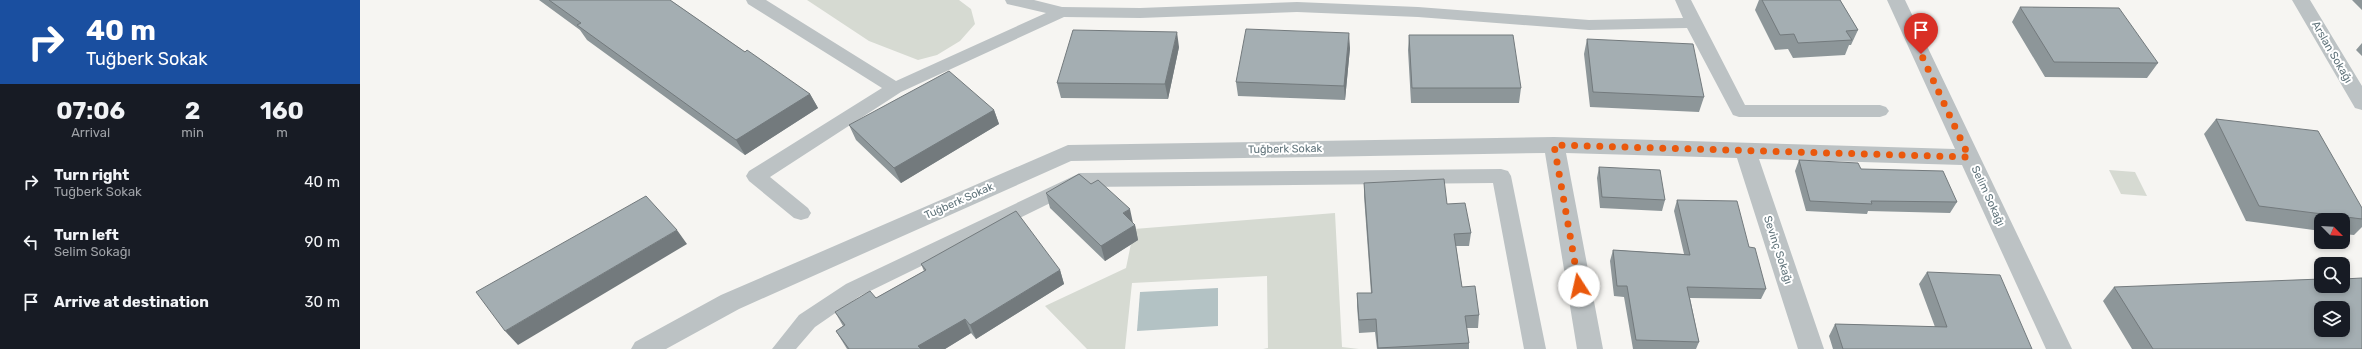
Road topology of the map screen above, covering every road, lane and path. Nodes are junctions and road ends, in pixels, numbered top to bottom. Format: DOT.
graph roads {
  1 [pos="754,0"];
  2 [pos="1014,0"];
  3 [pos="1683,0"];
  4 [pos="1896,0"];
  5 [pos="2301,0"];
  6 [pos="1294,4"];
  7 [pos="1062,12"];
  8 [pos="1693,24"];
  9 [pos="895,88"];
  10 [pos="2361,99"];
  11 [pos="1880,111"];
  12 [pos="1554,145"];
  13 [pos="1745,150"];
  14 [pos="1969,157"];
  15 [pos="801,213"];
  16 [pos="644,349"];
  17 [pos="783,349"];
  18 [pos="1535,349"];
  19 [pos="1590,349"];
  20 [pos="1811,349"];
  21 [pos="2059,349"];
  1 -- 9 [label="lane"];
  2 -- 7 [label="lane"];
  3 -- 8 [label="lane"];
  4 -- 14 [label="street, Selim Sokağı"];
  5 -- 10 [label="street, Arslan Sokağı"];
  6 -- 7 [label="lane"];
  6 -- 8 [label="lane"];
  7 -- 9 [label="lane"];
  8 -- 11 [label="lane"];
  9 -- 15 [label="lane"];
  12 -- 13 [label="street, Tuğberk Sokak"];
  12 -- 16 [label="street, Tuğberk Sokak"];
  12 -- 19 [label="street"];
  13 -- 14 [label="street, Tuğberk Sokak"];
  13 -- 20 [label="street, Sevinç Sokağı"];
  14 -- 21 [label="street, Selim Sokağı"];
  17 -- 18 [label="lane"];
}
